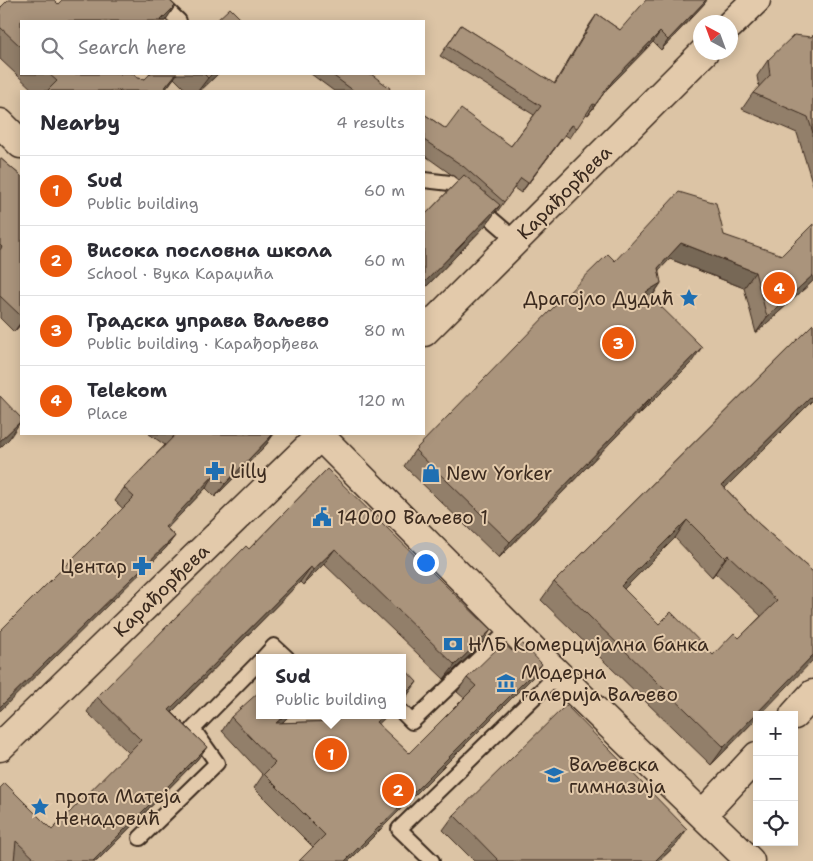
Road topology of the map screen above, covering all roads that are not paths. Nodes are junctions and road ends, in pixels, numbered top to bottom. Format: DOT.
graph roads {
  1 [pos="157,0"];
  2 [pos="756,0"];
  3 [pos="738,17"];
  4 [pos="177,20"];
  5 [pos="696,60"];
  6 [pos="141,75"];
  7 [pos="129,90"];
  8 [pos="0,123"];
  9 [pos="20,143"];
  10 [pos="425,180"];
  11 [pos="516,240"];
  12 [pos="425,331"];
  13 [pos="319,435"];
  14 [pos="321,435"];
  15 [pos="511,628"];
  16 [pos="267,654"];
  17 [pos="283,654"];
  18 [pos="256,665"];
  19 [pos="558,674"];
  20 [pos="813,694"];
  21 [pos="798,711"];
  22 [pos="406,716"];
  23 [pos="0,747"];
  24 [pos="753,760"];
  25 [pos="704,814"];
  26 [pos="140,838"];
  27 [pos="432,861"];
  28 [pos="750,861"];
  1 -- 4 [label="lane"];
  2 -- 3 [label="street"];
  5 -- 11 [label="street, Карађорђева"];
  6 -- 7 [label="lane"];
  8 -- 9 [label="street"];
  10 -- 11 [label="lane"];
  11 -- 12 [label="street, Карађорђева"];
  13 -- 23 [label="street, Карађорђева"];
  14 -- 15 [label="street"];
  15 -- 19 [label="street"];
  15 -- 22 [label="lane"];
  16 -- 17 [label="lane"];
  18 -- 26 [label="lane"];
  19 -- 25 [label="street"];
  19 -- 27 [label="lane"];
  20 -- 21 [label="street"];
  24 -- 25 [label="street"];
  25 -- 28 [label="street"];
}
